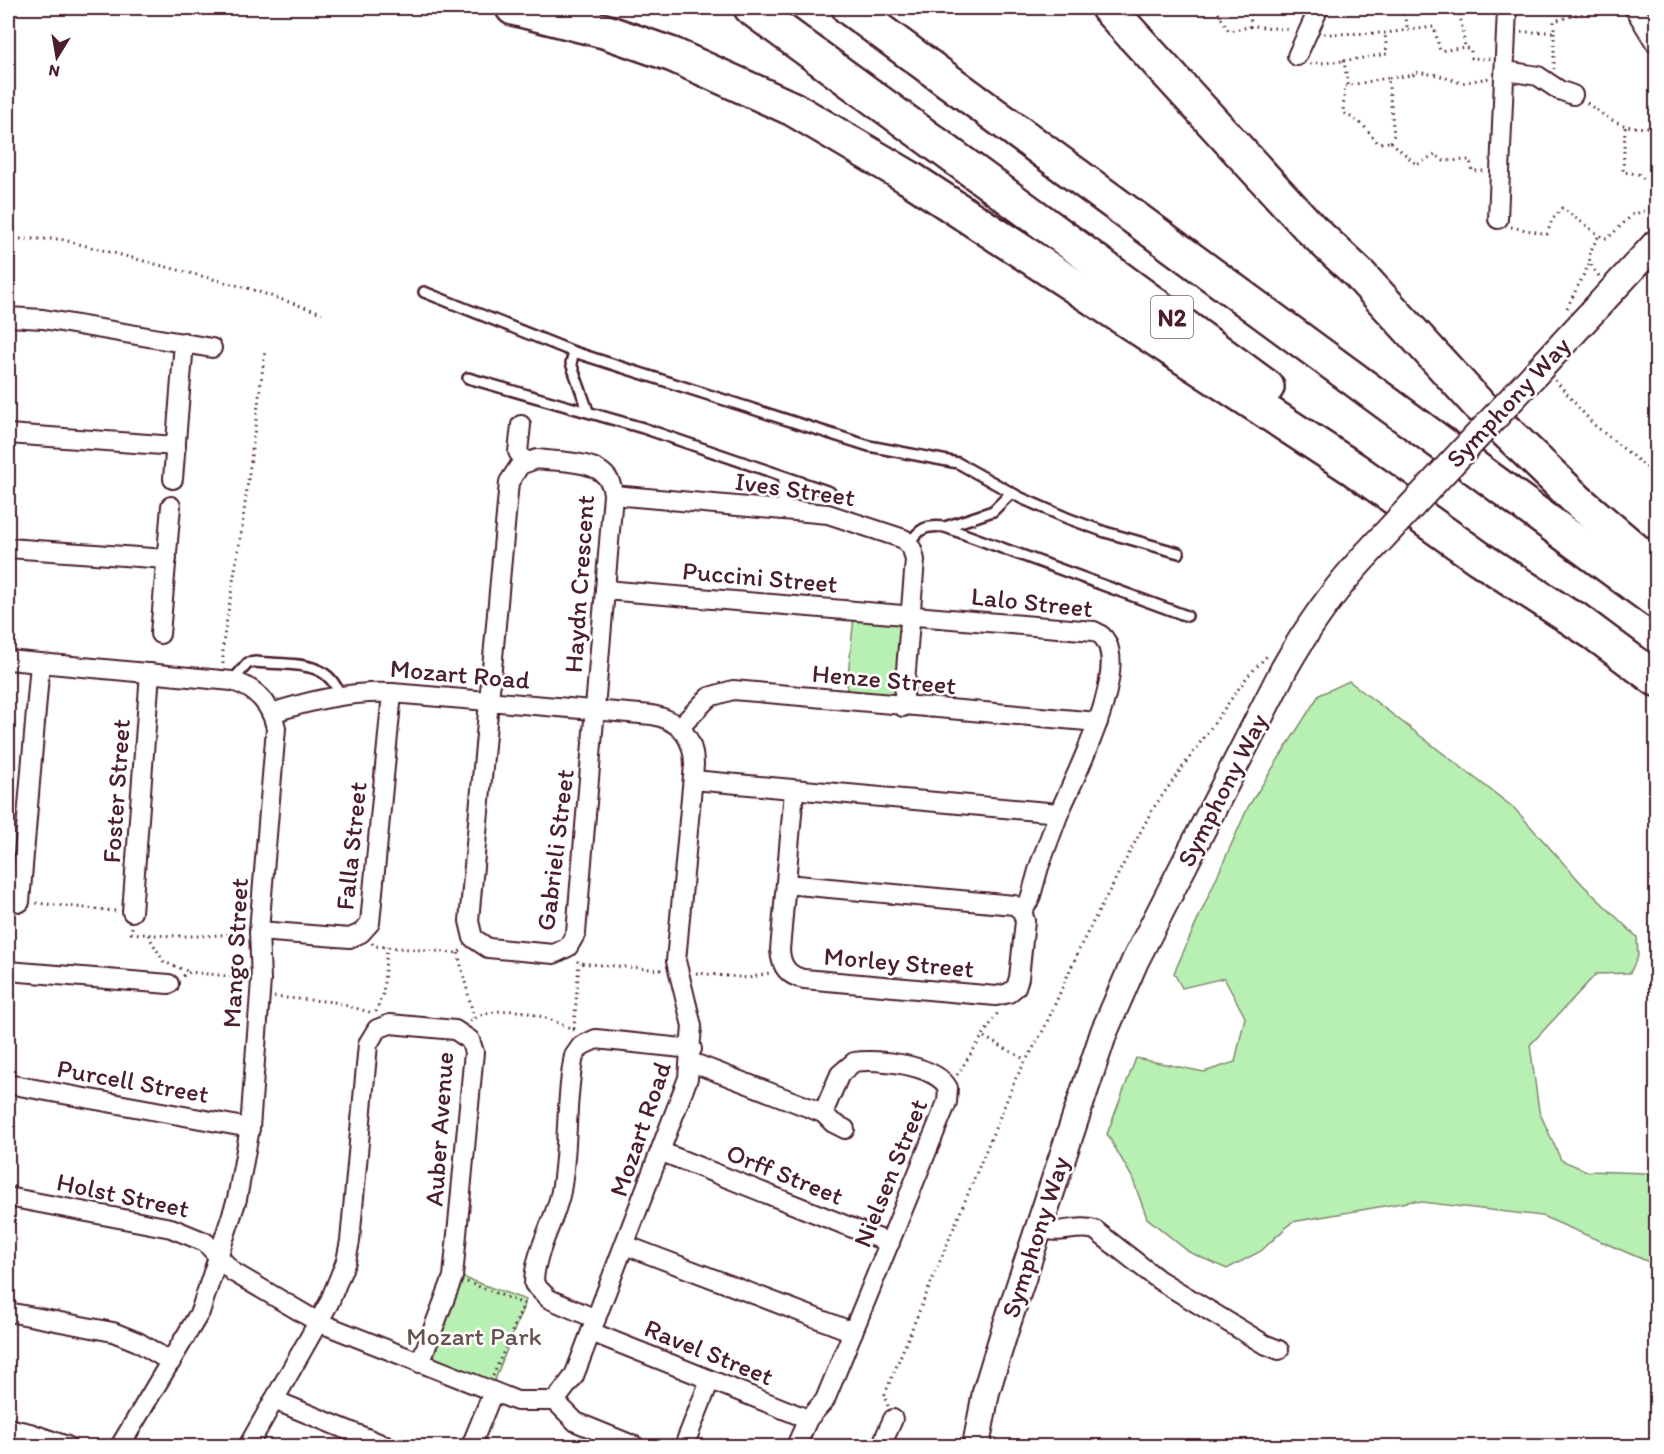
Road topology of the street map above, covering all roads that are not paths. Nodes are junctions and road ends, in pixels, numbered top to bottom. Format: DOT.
graph roads {
  1 [pos="513,8"];
  2 [pos="751,8"];
  3 [pos="849,8"];
  4 [pos="1108,8"];
  5 [pos="1138,8"];
  6 [pos="1319,8"];
  7 [pos="1507,8"];
  8 [pos="1634,8"];
  9 [pos="1656,44"];
  10 [pos="1297,56"];
  11 [pos="1506,69"];
  12 [pos="1573,95"];
  13 [pos="1498,219"];
  14 [pos="1656,243"];
  15 [pos="1359,274"];
  16 [pos="424,292"];
  17 [pos="8,317"];
  18 [pos="184,342"];
  19 [pos="212,348"];
  20 [pos="574,352"];
  21 [pos="468,378"];
  22 [pos="588,411"];
  23 [pos="520,424"];
  24 [pos="8,434"];
  25 [pos="176,446"];
  26 [pos="525,462"];
  27 [pos="784,478"];
  28 [pos="173,479"];
  29 [pos="830,492"];
  30 [pos="1011,493"];
  31 [pos="614,495"];
  32 [pos="171,506"];
  33 [pos="782,510"];
  34 [pos="945,527"];
  35 [pos="909,544"];
  36 [pos="8,548"];
  37 [pos="1179,553"];
  38 [pos="167,560"];
  39 [pos="1656,568"];
  40 [pos="605,590"];
  41 [pos="1656,601"];
  42 [pos="911,616"];
  43 [pos="1187,616"];
  44 [pos="1591,631"];
  45 [pos="160,634"];
  46 [pos="8,660"];
  47 [pos="40,663"];
  48 [pos="150,673"];
  49 [pos="1656,679"];
  50 [pos="227,680"];
  51 [pos="392,693"];
  52 [pos="340,696"];
  53 [pos="488,701"];
  54 [pos="903,707"];
  55 [pos="597,710"];
  56 [pos="272,713"];
  57 [pos="1098,722"];
  58 [pos="680,727"];
  59 [pos="693,780"];
  60 [pos="794,791"];
  61 [pos="1059,813"];
  62 [pos="1039,867"];
  63 [pos="786,884"];
  64 [pos="20,902"];
  65 [pos="1022,911"];
  66 [pos="132,912"];
  67 [pos="259,931"];
  68 [pos="8,970"];
  69 [pos="170,984"];
  70 [pos="691,1056"];
  71 [pos="8,1084"];
  72 [pos="823,1113"];
  73 [pos="250,1128"];
  74 [pos="845,1129"];
  75 [pos="662,1152"];
  76 [pos="8,1197"];
  77 [pos="1038,1228"];
  78 [pos="890,1243"];
  79 [pos="625,1245"];
  80 [pos="219,1260"];
  81 [pos="8,1311"];
  82 [pos="318,1322"];
  83 [pos="594,1326"];
  84 [pos="853,1332"];
  85 [pos="1279,1350"];
  86 [pos="171,1362"];
  87 [pos="420,1363"];
  88 [pos="710,1380"];
  89 [pos="490,1391"];
  90 [pos="274,1400"];
  91 [pos="555,1401"];
  92 [pos="808,1419"];
  93 [pos="893,1419"];
  94 [pos="8,1428"];
  95 [pos="67,1446"];
  96 [pos="120,1446"];
  97 [pos="248,1446"];
  98 [pos="386,1446"];
  99 [pos="471,1446"];
  100 [pos="635,1446"];
  101 [pos="684,1446"];
  102 [pos="796,1446"];
  103 [pos="881,1446"];
  104 [pos="976,1446"];
  1 -- 44 [label="highway"];
  2 -- 44 [label="highway, N2"];
  3 -- 41 [label="highway, N2"];
  4 -- 15 [label="highway"];
  5 -- 15 [label="highway"];
  6 -- 10 [label="street"];
  7 -- 11 [label="street"];
  8 -- 9 [label="street"];
  11 -- 12 [label="street"];
  11 -- 13 [label="street"];
  14 -- 77 [label="main road, Symphony Way, bridge"];
  15 -- 39 [label="highway"];
  16 -- 20 [label="lane"];
  17 -- 18 [label="street"];
  18 -- 19 [label="street"];
  18 -- 25 [label="street"];
  20 -- 22 [label="lane"];
  20 -- 30 [label="lane"];
  21 -- 22 [label="lane"];
  22 -- 27 [label="lane"];
  23 -- 26 [label="street"];
  24 -- 25 [label="street"];
  25 -- 28 [label="street"];
  26 -- 31 [label="street, Haydn Crescent"];
  26 -- 53 [label="street"];
  27 -- 29 [label="lane"];
  27 -- 33 [label="lane"];
  30 -- 34 [label="lane"];
  30 -- 37 [label="lane"];
  31 -- 33 [label="street, Ives Street"];
  31 -- 40 [label="street, Haydn Crescent"];
  32 -- 38 [label="street"];
  33 -- 35 [label="street, Ives Street"];
  34 -- 35 [label="lane"];
  34 -- 43 [label="lane"];
  35 -- 42 [label="street"];
  36 -- 38 [label="street"];
  38 -- 45 [label="street"];
  40 -- 42 [label="street, Puccini Street"];
  40 -- 55 [label="street, Haydn Crescent"];
  42 -- 54 [label="street"];
  42 -- 57 [label="street, Lalo Street"];
  44 -- 49 [label="highway, N2"];
  46 -- 47 [label="street"];
  47 -- 48 [label="street"];
  47 -- 64 [label="street"];
  48 -- 50 [label="street"];
  48 -- 66 [label="street, Foster Street"];
  50 -- 52 [label="lane"];
  50 -- 56 [label="street"];
  51 -- 52 [label="street, Mozart Road"];
  51 -- 53 [label="street, Mozart Road"];
  51 -- 67 [label="street, Falla Street"];
  52 -- 56 [label="street, Mozart Road"];
  53 -- 55 [label="street, Mozart Road"];
  53 -- 55 [label="street, Gabrieli Street"];
  54 -- 57 [label="street, Henze Street"];
  54 -- 58 [label="street, Henze Street"];
  55 -- 58 [label="street, Mozart Road"];
  56 -- 67 [label="street, Mango Street"];
  57 -- 61 [label="street, Lalo Street"];
  58 -- 59 [label="street, Mozart Road"];
  59 -- 60 [label="street"];
  59 -- 70 [label="street, Mozart Road"];
  60 -- 61 [label="street"];
  60 -- 63 [label="street, Morley Street"];
  61 -- 62 [label="street, Lalo Street"];
  62 -- 65 [label="street, Morley Street"];
  63 -- 65 [label="street"];
  63 -- 65 [label="street, Morley Street"];
  67 -- 73 [label="street, Mango Street"];
  68 -- 69 [label="street"];
  70 -- 72 [label="street"];
  70 -- 75 [label="street, Mozart Road"];
  70 -- 83 [label="street, Ravel Street"];
  71 -- 73 [label="street, Purcell Street"];
  72 -- 74 [label="street"];
  72 -- 78 [label="street, Nielsen Street"];
  73 -- 80 [label="street, Mango Street"];
  75 -- 78 [label="street, Orff Street"];
  75 -- 79 [label="street, Mozart Road"];
  76 -- 80 [label="street, Holst Street"];
  77 -- 85 [label="street"];
  77 -- 104 [label="main road, Symphony Way"];
  78 -- 84 [label="street, Nielsen Street"];
  79 -- 83 [label="street, Mozart Road"];
  79 -- 84 [label="street"];
  80 -- 82 [label="street"];
  80 -- 86 [label="street, Mango Street"];
  81 -- 86 [label="street"];
  82 -- 87 [label="street"];
  82 -- 87 [label="street, Auber Avenue"];
  82 -- 90 [label="street"];
  83 -- 88 [label="street, Ravel Street"];
  83 -- 91 [label="street, Mozart Road"];
  84 -- 92 [label="street"];
  86 -- 96 [label="street, Mango Street"];
  87 -- 89 [label="street"];
  88 -- 92 [label="street, Ravel Street"];
  88 -- 101 [label="street"];
  89 -- 91 [label="street"];
  89 -- 99 [label="street"];
  90 -- 97 [label="street"];
  90 -- 98 [label="street"];
  91 -- 100 [label="street"];
  92 -- 102 [label="street"];
  93 -- 103 [label="street"];
  94 -- 95 [label="street"];
}
